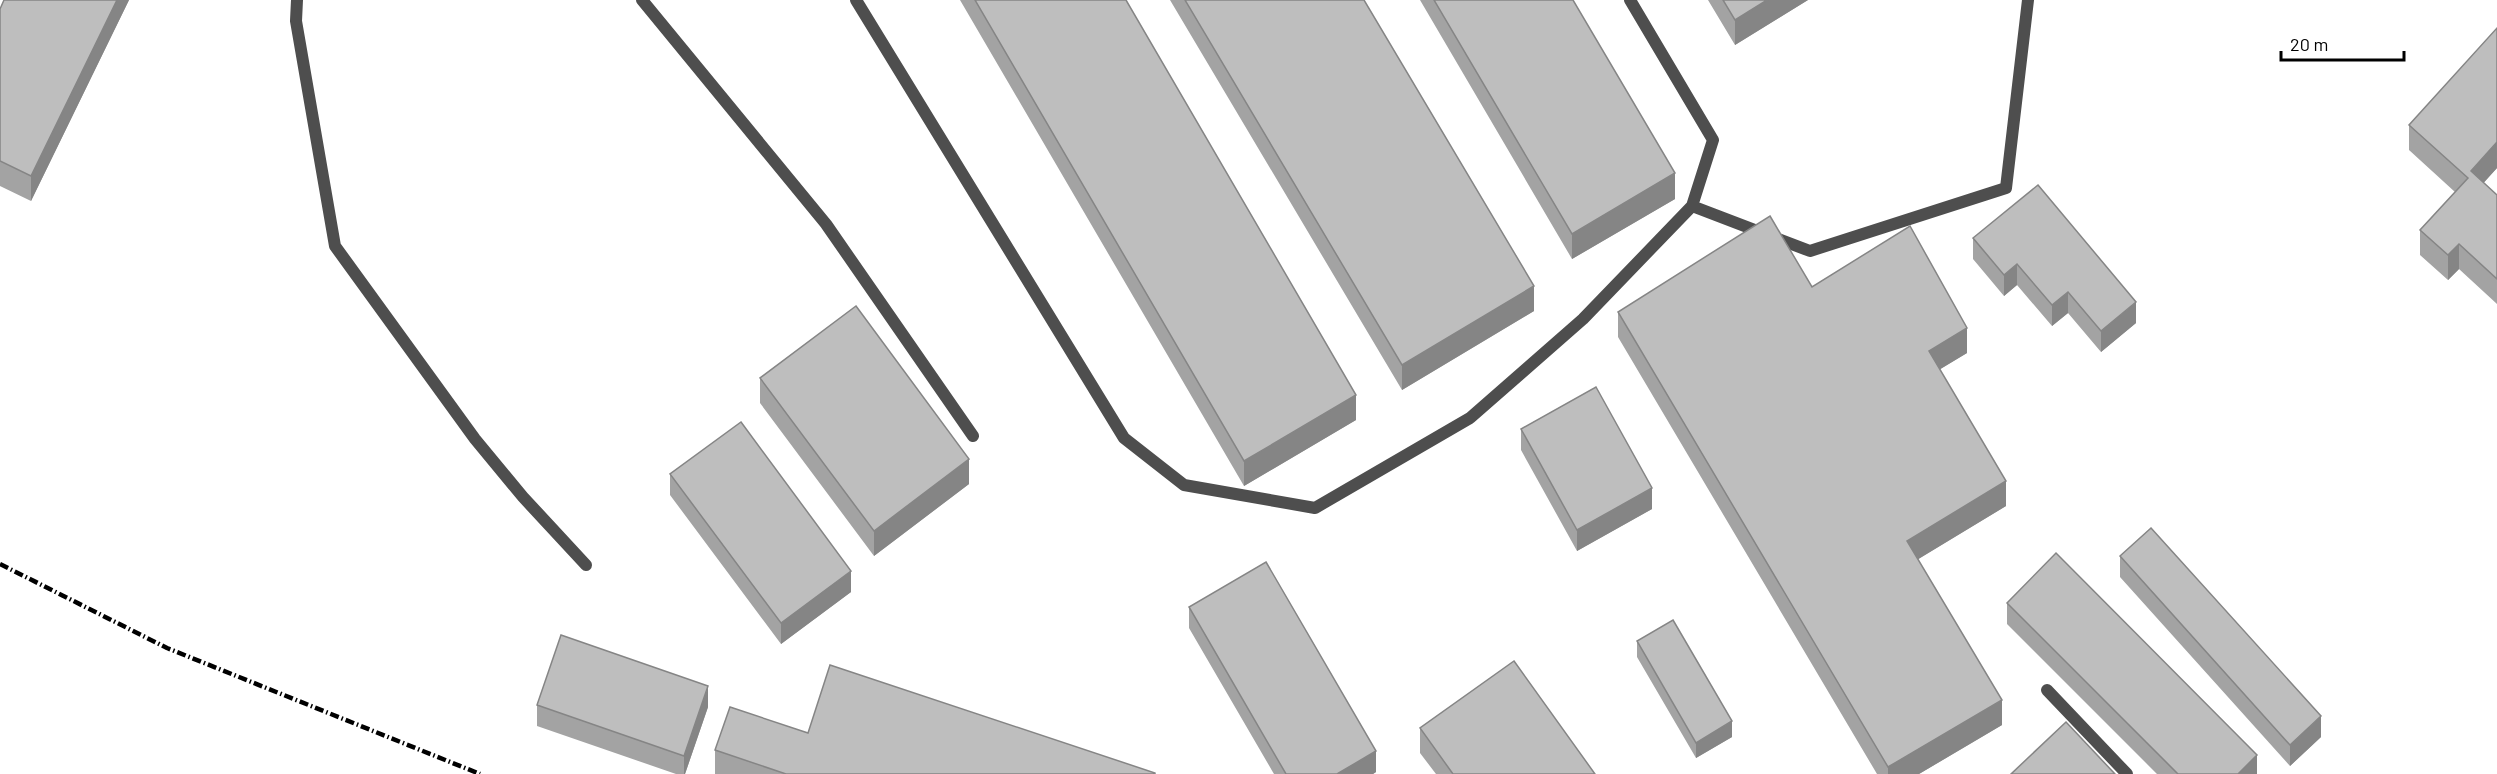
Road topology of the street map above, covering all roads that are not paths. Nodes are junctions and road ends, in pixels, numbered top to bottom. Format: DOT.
graph roads {
  1 [pos="297,0"];
  2 [pos="642,0"];
  3 [pos="856,0"];
  4 [pos="1630,0"];
  5 [pos="2028,0"];
  6 [pos="1692,206"];
  7 [pos="973,436"];
  8 [pos="586,565"];
  9 [pos="2047,690"];
  10 [pos="2127,774"];
  1 -- 8 [label="lane"];
  2 -- 7 [label="lane"];
  3 -- 6 [label="lane"];
  4 -- 6 [label="lane"];
  5 -- 6 [label="lane"];
  9 -- 10 [label="lane"];
}
